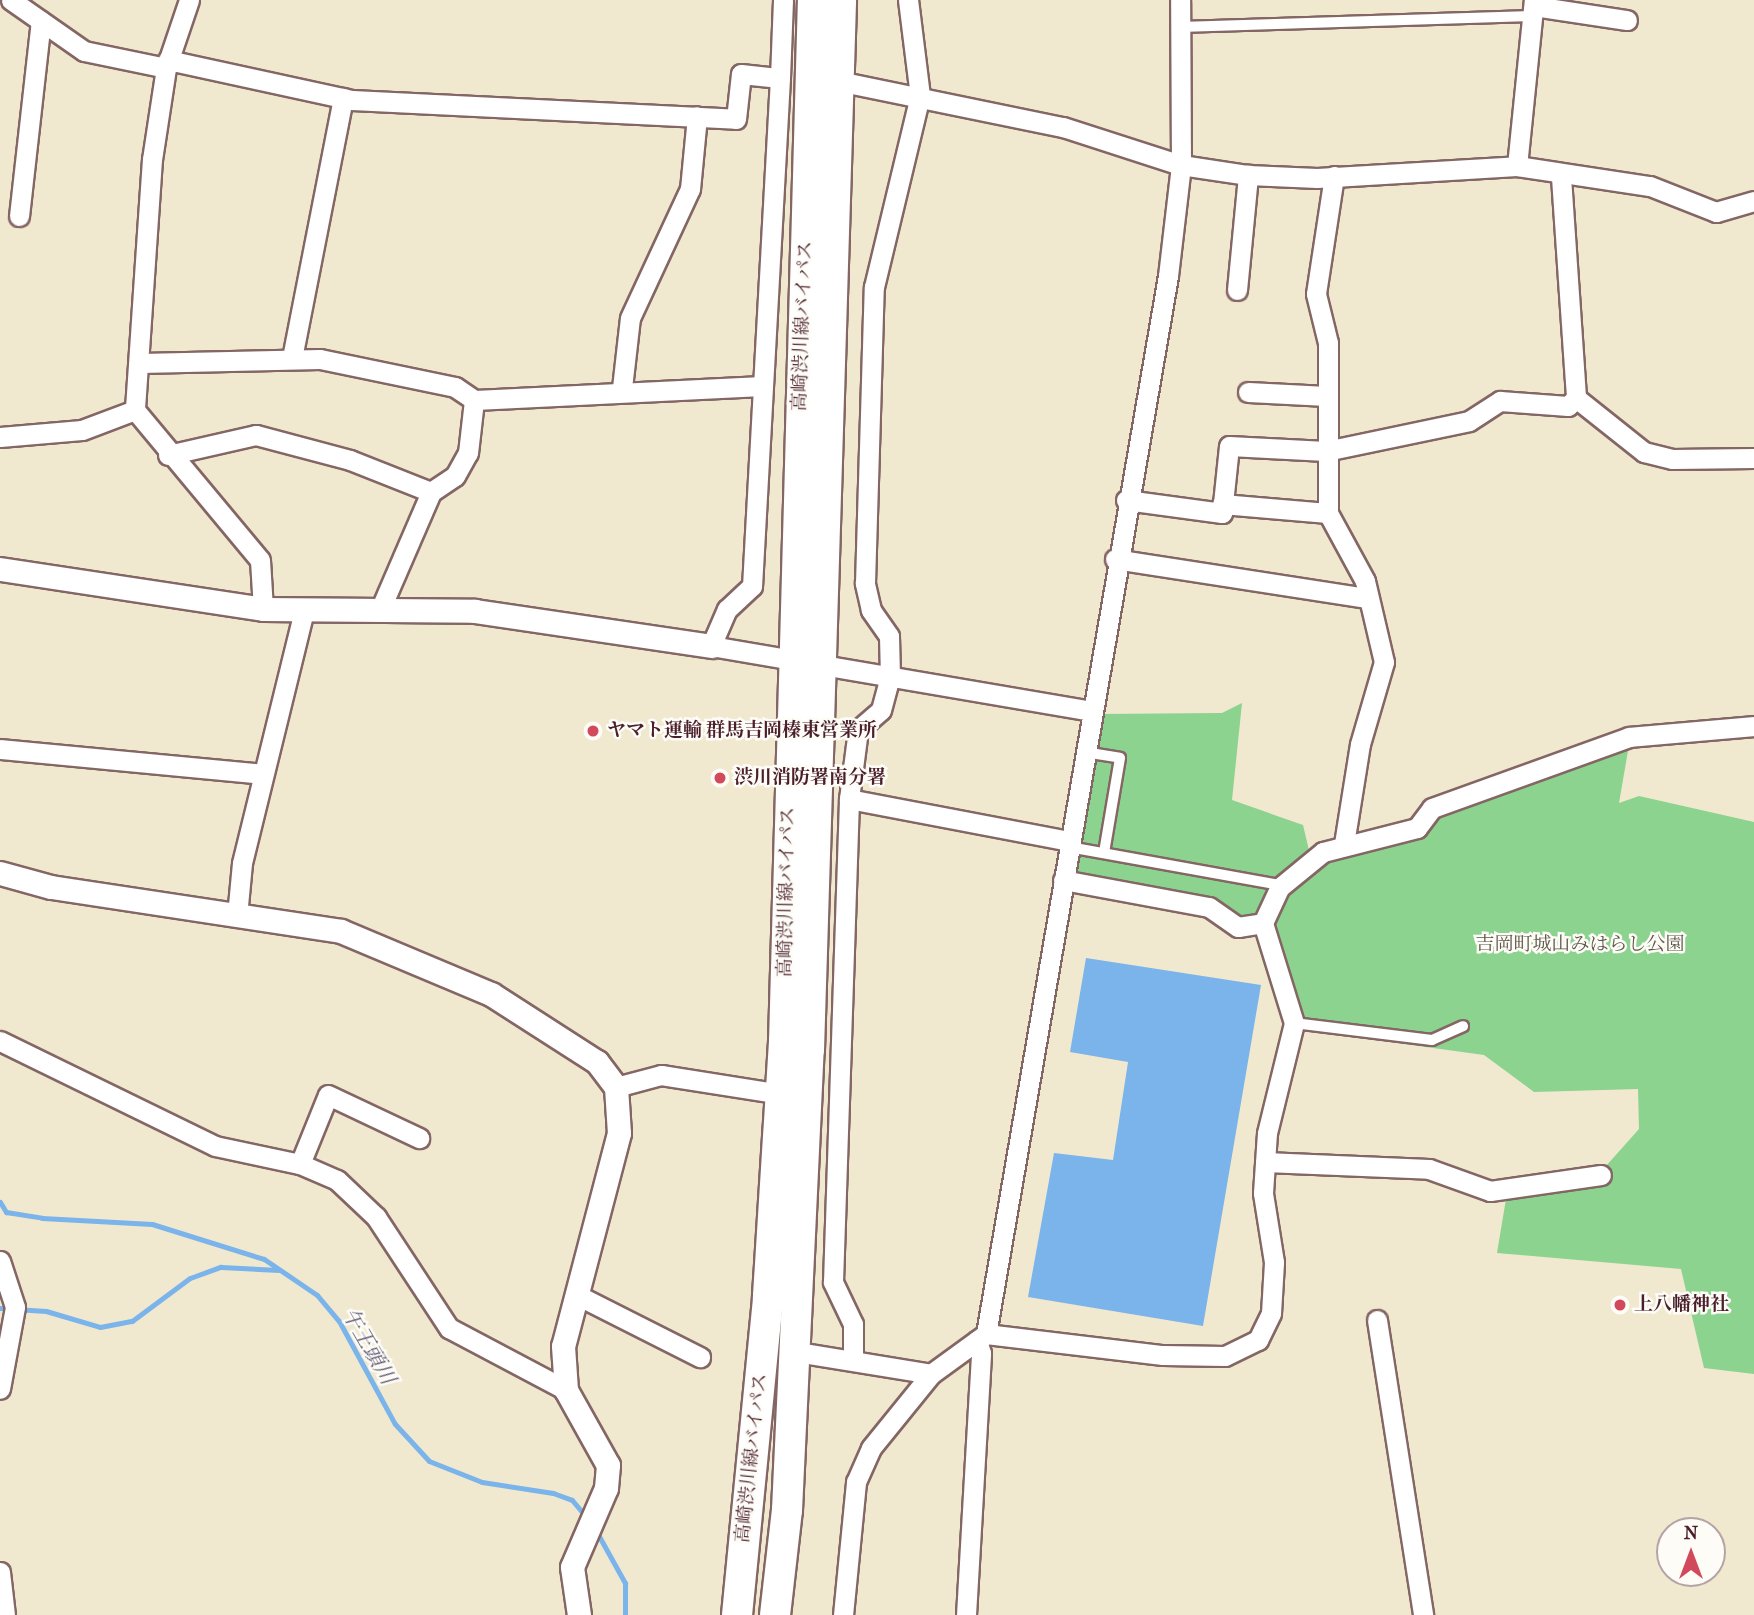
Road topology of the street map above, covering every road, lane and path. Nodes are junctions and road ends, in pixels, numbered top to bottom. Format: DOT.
graph roads {
  1 [pos="11,0"];
  2 [pos="189,0"];
  3 [pos="783,0"];
  4 [pos="813,0"];
  5 [pos="841,0"];
  6 [pos="908,0"];
  7 [pos="1180,0"];
  8 [pos="1534,7"];
  9 [pos="1628,20"];
  10 [pos="41,21"];
  11 [pos="1180,27"];
  12 [pos="167,64"];
  13 [pos="780,78"];
  14 [pos="838,81"];
  15 [pos="920,96"];
  16 [pos="343,98"];
  17 [pos="697,116"];
  18 [pos="1181,165"];
  19 [pos="1517,166"];
  20 [pos="1248,175"];
  21 [pos="1334,176"];
  22 [pos="1561,177"];
  23 [pos="1754,201"];
  24 [pos="19,216"];
  25 [pos="1237,290"];
  26 [pos="292,358"];
  27 [pos="140,363"];
  28 [pos="758,386"];
  29 [pos="622,388"];
  30 [pos="1248,393"];
  31 [pos="1327,396"];
  32 [pos="1576,398"];
  33 [pos="474,400"];
  34 [pos="135,410"];
  35 [pos="0,437"];
  36 [pos="1326,451"];
  37 [pos="168,455"];
  38 [pos="1754,458"];
  39 [pos="431,492"];
  40 [pos="1126,500"];
  41 [pos="1223,504"];
  42 [pos="1328,513"];
  43 [pos="1115,559"];
  44 [pos="0,569"];
  45 [pos="1366,598"];
  46 [pos="263,609"];
  47 [pos="304,610"];
  48 [pos="380,610"];
  49 [pos="711,646"];
  50 [pos="790,659"];
  51 [pos="823,664"];
  52 [pos="890,677"];
  53 [pos="1090,710"];
  54 [pos="1754,726"];
  55 [pos="0,749"];
  56 [pos="1083,752"];
  57 [pos="263,774"];
  58 [pos="849,799"];
  59 [pos="1069,844"];
  60 [pos="1344,844"];
  61 [pos="1104,853"];
  62 [pos="0,873"];
  63 [pos="1063,880"];
  64 [pos="1282,885"];
  65 [pos="237,916"];
  66 [pos="1263,923"];
  67 [pos="1294,1023"];
  68 [pos="1463,1027"];
  69 [pos="0,1041"];
  70 [pos="616,1087"];
  71 [pos="781,1094"];
  72 [pos="419,1138"];
  73 [pos="1265,1162"];
  74 [pos="300,1164"];
  75 [pos="1601,1175"];
  76 [pos="0,1261"];
  77 [pos="6,1285"];
  78 [pos="577,1295"];
  79 [pos="1377,1320"];
  80 [pos="981,1337"];
  81 [pos="797,1352"];
  82 [pos="700,1357"];
  83 [pos="853,1357"];
  84 [pos="931,1374"];
  85 [pos="0,1389"];
  86 [pos="566,1390"];
  87 [pos="0,1572"];
  88 [pos="5,1615"];
  89 [pos="579,1615"];
  90 [pos="737,1615"];
  91 [pos="775,1615"];
  92 [pos="843,1615"];
  93 [pos="966,1615"];
  94 [pos="1423,1615"];
  1 -- 10 [label="street"];
  2 -- 12 [label="street"];
  3 -- 13 [label="street"];
  4 -- 50 [label="main road, 高崎渋川線バイパス"];
  5 -- 14 [label="main road, 高崎渋川線バイパス"];
  6 -- 15 [label="street"];
  7 -- 11 [label="street"];
  8 -- 9 [label="street"];
  8 -- 11 [label="lane"];
  8 -- 19 [label="street"];
  10 -- 12 [label="street"];
  10 -- 24 [label="street"];
  11 -- 18 [label="street"];
  12 -- 16 [label="street"];
  12 -- 27 [label="street"];
  13 -- 17 [label="street"];
  13 -- 28 [label="street"];
  14 -- 15 [label="street"];
  14 -- 51 [label="main road, 高崎渋川線バイパス"];
  15 -- 18 [label="street"];
  15 -- 52 [label="street"];
  16 -- 17 [label="street"];
  16 -- 26 [label="street"];
  17 -- 29 [label="street"];
  18 -- 20 [label="street"];
  18 -- 40 [label="street"];
  19 -- 21 [label="street"];
  19 -- 22 [label="street"];
  20 -- 21 [label="street"];
  20 -- 25 [label="street"];
  21 -- 31 [label="street"];
  22 -- 23 [label="street"];
  22 -- 32 [label="street"];
  26 -- 27 [label="street"];
  26 -- 33 [label="street"];
  27 -- 34 [label="street"];
  28 -- 29 [label="street"];
  28 -- 49 [label="street"];
  29 -- 33 [label="street"];
  30 -- 31 [label="street"];
  31 -- 36 [label="street"];
  32 -- 36 [label="street"];
  32 -- 38 [label="street"];
  33 -- 39 [label="street"];
  34 -- 35 [label="street"];
  34 -- 37 [label="street"];
  36 -- 41 [label="street"];
  36 -- 42 [label="street"];
  37 -- 39 [label="street"];
  37 -- 46 [label="street"];
  39 -- 48 [label="street"];
  40 -- 41 [label="street"];
  40 -- 43 [label="street"];
  41 -- 42 [label="street"];
  42 -- 45 [label="street"];
  43 -- 45 [label="street"];
  43 -- 53 [label="street"];
  44 -- 46 [label="street"];
  45 -- 60 [label="street"];
  46 -- 47 [label="street"];
  47 -- 48 [label="street"];
  47 -- 57 [label="street"];
  48 -- 49 [label="street"];
  49 -- 50 [label="street"];
  50 -- 51 [label="street"];
  50 -- 71 [label="main road, 高崎渋川線バイパス"];
  51 -- 52 [label="street"];
  51 -- 81 [label="main road, 高崎渋川線バイパス"];
  52 -- 53 [label="street"];
  52 -- 58 [label="street"];
  53 -- 56 [label="street"];
  54 -- 60 [label="street"];
  55 -- 57 [label="street"];
  56 -- 59 [label="street"];
  56 -- 61 [label="lane"];
  57 -- 65 [label="street"];
  58 -- 59 [label="street"];
  58 -- 83 [label="street"];
  59 -- 61 [label="lane"];
  59 -- 63 [label="street"];
  60 -- 64 [label="street"];
  61 -- 64 [label="lane"];
  62 -- 65 [label="street"];
  63 -- 66 [label="street"];
  63 -- 80 [label="street"];
  64 -- 66 [label="street"];
  65 -- 70 [label="street"];
  66 -- 67 [label="street"];
  67 -- 68 [label="lane"];
  67 -- 73 [label="street"];
  69 -- 74 [label="street"];
  70 -- 71 [label="street"];
  70 -- 78 [label="street"];
  71 -- 90 [label="main road, 高崎渋川線バイパス"];
  72 -- 74 [label="street"];
  73 -- 75 [label="street"];
  73 -- 80 [label="street"];
  74 -- 86 [label="street"];
  76 -- 77 [label="street"];
  77 -- 85 [label="street"];
  78 -- 82 [label="street"];
  78 -- 86 [label="street"];
  79 -- 94 [label="street"];
  80 -- 84 [label="street"];
  80 -- 93 [label="street"];
  81 -- 83 [label="street"];
  81 -- 91 [label="main road, 高崎渋川線バイパス"];
  83 -- 84 [label="street"];
  84 -- 92 [label="street"];
  86 -- 89 [label="street"];
  87 -- 88 [label="street"];
}
